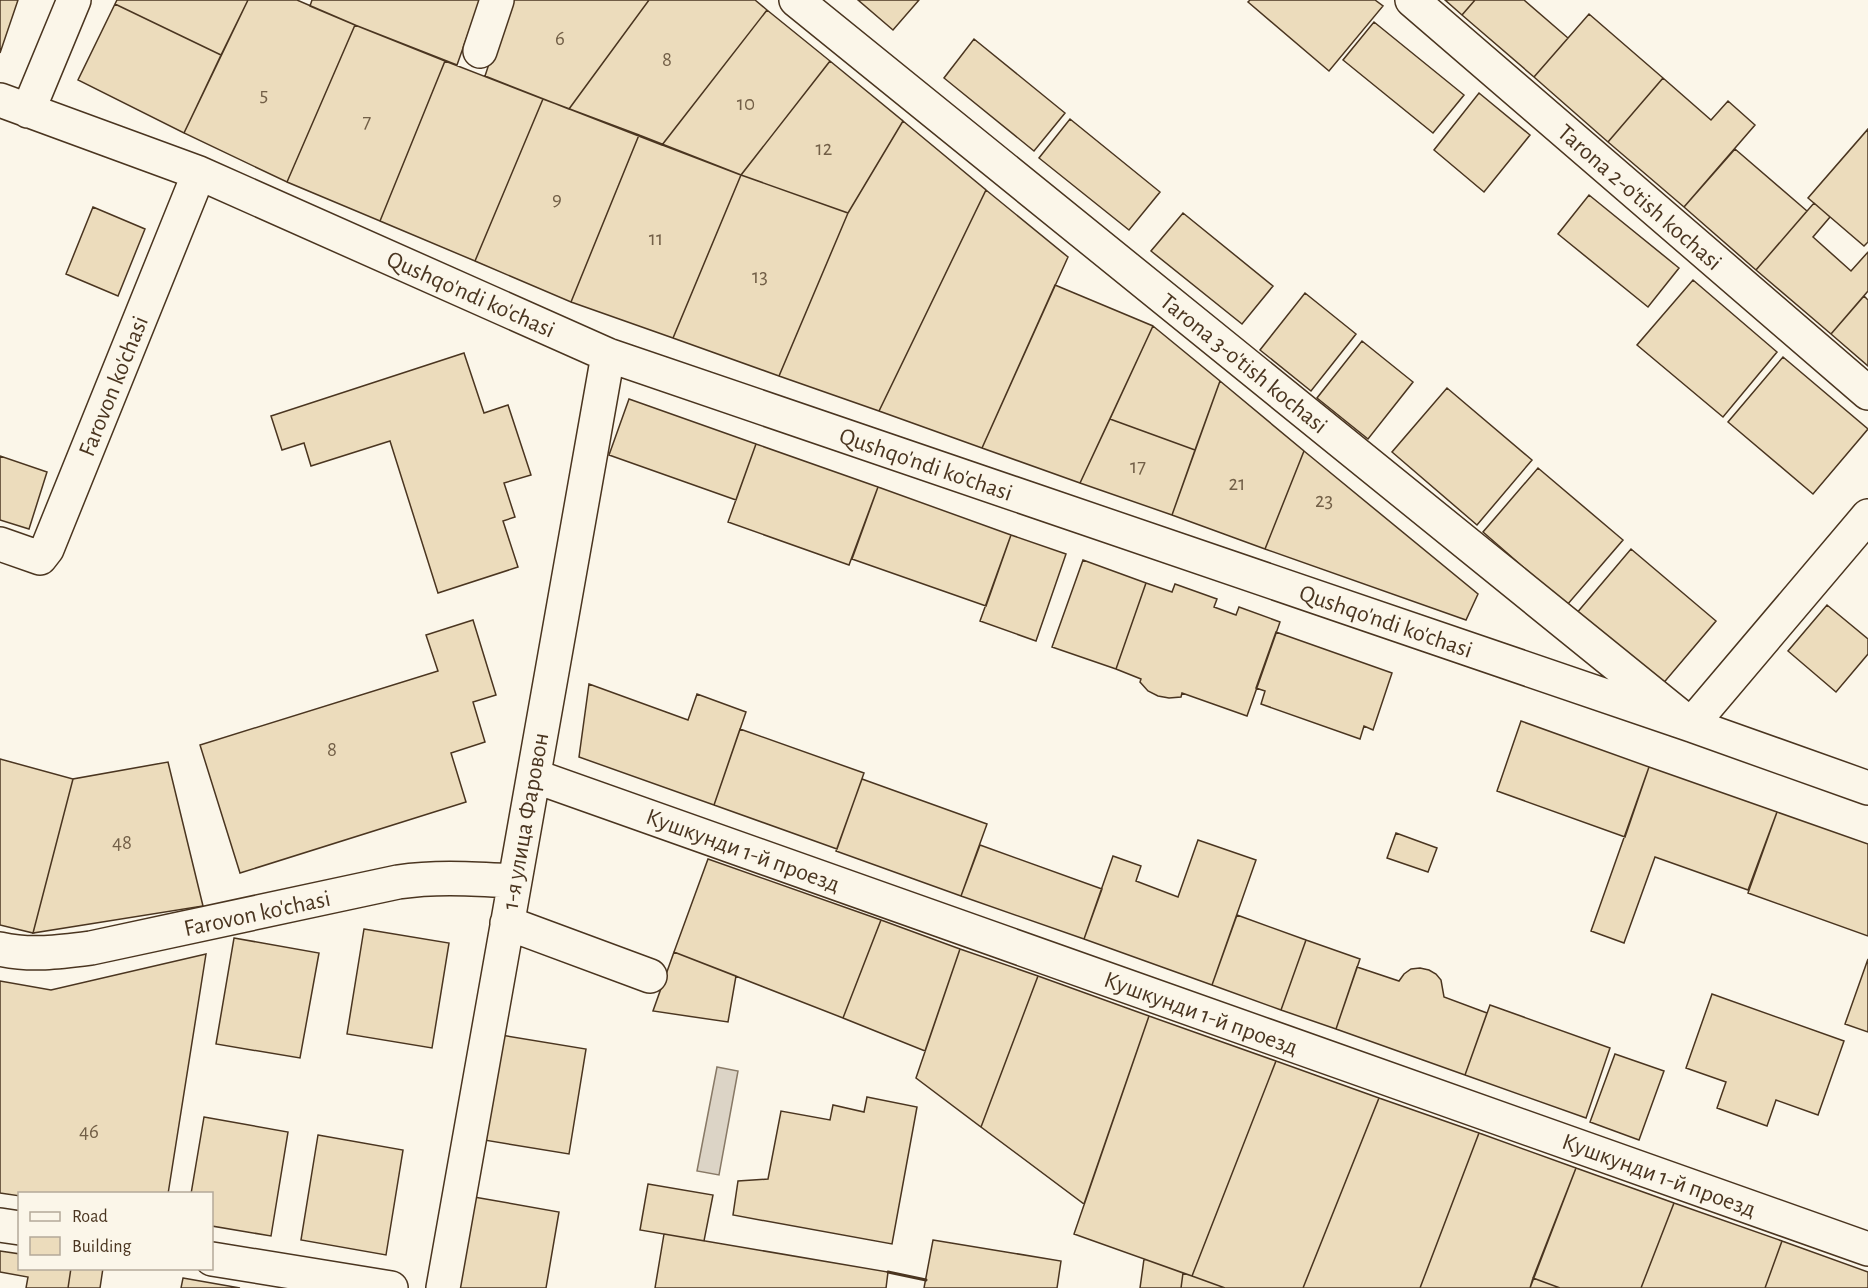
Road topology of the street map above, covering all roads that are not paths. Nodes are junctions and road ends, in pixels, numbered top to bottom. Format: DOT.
graph roads {
  1 [pos="74,0"];
  2 [pos="497,0"];
  3 [pos="796,0"];
  4 [pos="1412,0"];
  5 [pos="480,51"];
  6 [pos="14,106"];
  7 [pos="199,173"];
  8 [pos="608,355"];
  9 [pos="1868,393"];
  10 [pos="1868,516"];
  11 [pos="0,544"];
  12 [pos="1691,725"];
  13 [pos="534,776"];
  14 [pos="1868,788"];
  15 [pos="515,881"];
  16 [pos="507,923"];
  17 [pos="0,949"];
  18 [pos="650,976"];
  19 [pos="0,1224"];
  20 [pos="18,1228"];
  21 [pos="1868,1250"];
  22 [pos="213,1259"];
  23 [pos="391,1288"];
  24 [pos="443,1288"];
  1 -- 6 [label="street"];
  2 -- 5 [label="street"];
  3 -- 12 [label="street, Tarona 3-o'tish kochasi"];
  4 -- 9 [label="street, Tarona 2-o'tish kochasi"];
  6 -- 7 [label="street, Qushqo'ndi ko'chasi"];
  7 -- 8 [label="street, Qushqo'ndi ko'chasi"];
  7 -- 11 [label="street, Farovon ko'chasi"];
  8 -- 12 [label="street, Qushqo'ndi ko'chasi"];
  8 -- 13 [label="street, 1-я улица Фаровон"];
  10 -- 12 [label="street"];
  12 -- 14 [label="street, Qushqo'ndi ko'chasi"];
  13 -- 15 [label="street, 1-я улица Фаровон"];
  13 -- 21 [label="street, Кушкунди 1-й проезд"];
  15 -- 16 [label="street, 1-я улица Фаровон"];
  15 -- 17 [label="street, Farovon ko'chasi"];
  16 -- 18 [label="street"];
  16 -- 24 [label="street, 1-я улица Фаровон"];
  19 -- 20 [label="street"];
  22 -- 23 [label="street"];
}
